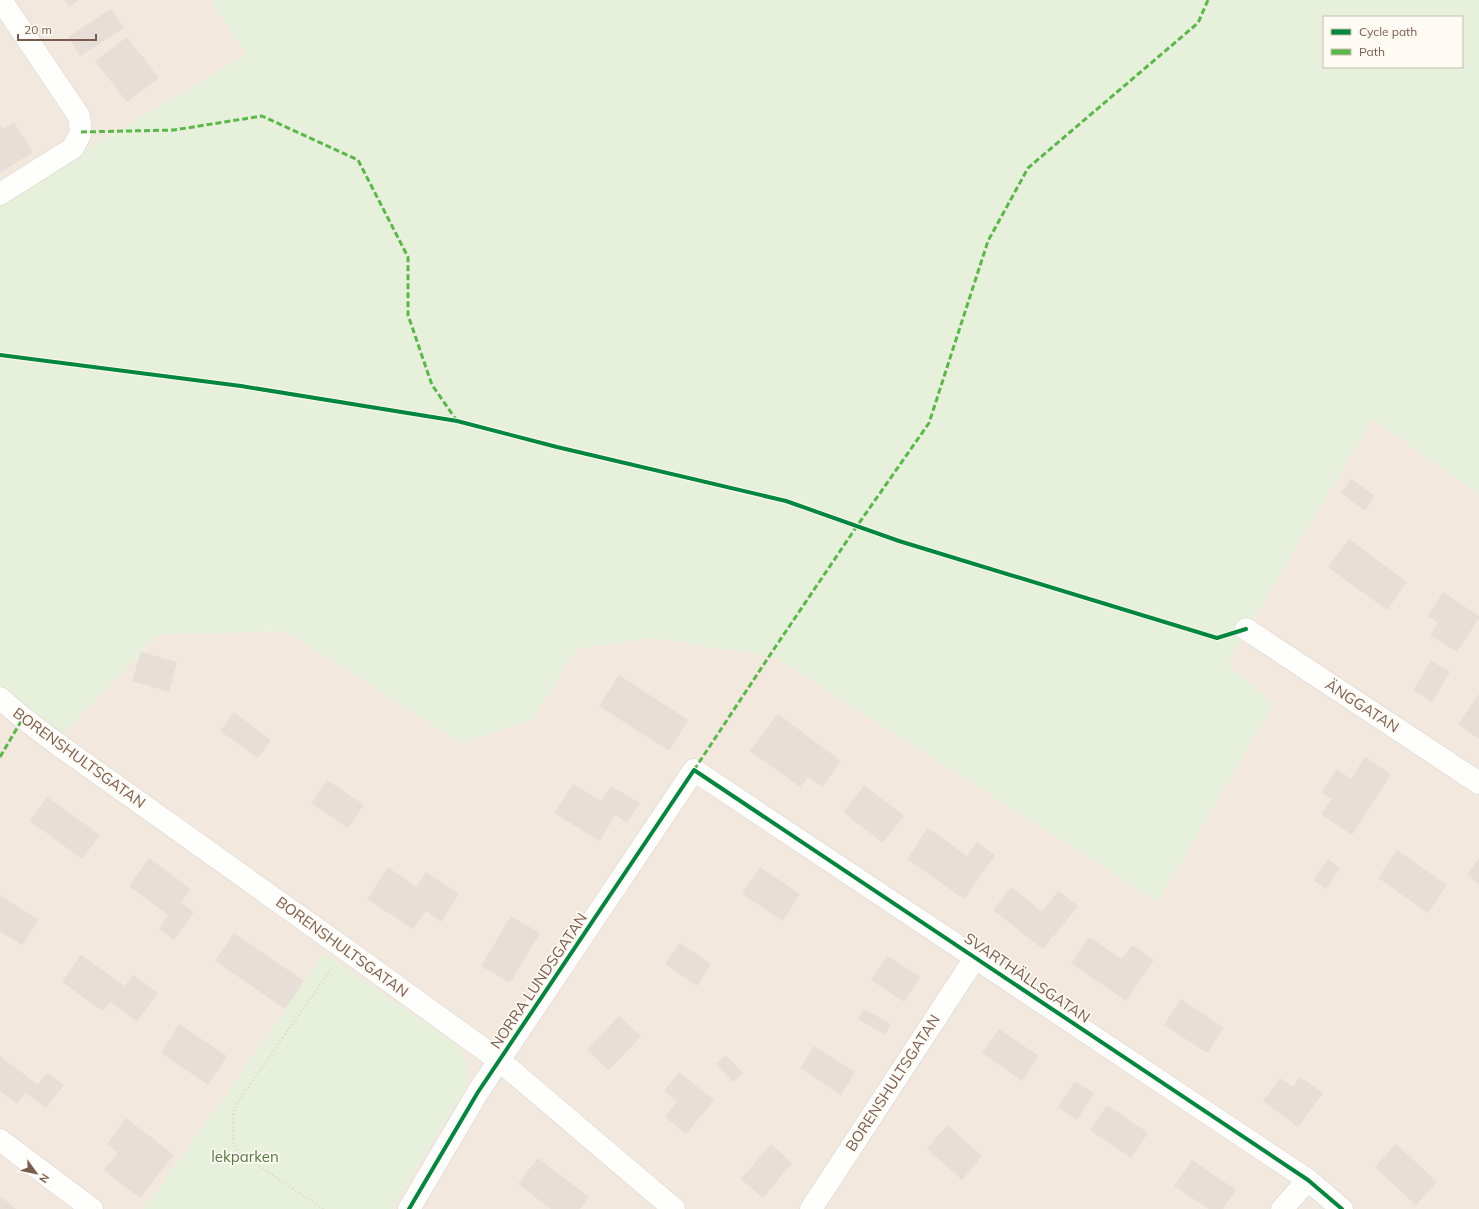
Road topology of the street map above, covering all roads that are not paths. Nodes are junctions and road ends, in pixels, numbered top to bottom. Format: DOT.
graph roads {
  1 [pos="1,0"];
  2 [pos="0,194"];
  3 [pos="1246,629"];
  4 [pos="0,698"];
  5 [pos="694,770"];
  6 [pos="1479,784"];
  7 [pos="975,958"];
  8 [pos="500,1061"];
  9 [pos="0,1140"];
  10 [pos="1308,1180"];
  11 [pos="92,1209"];
  12 [pos="409,1209"];
  13 [pos="674,1209"];
  14 [pos="811,1209"];
  15 [pos="1282,1209"];
  16 [pos="1342,1209"];
  1 -- 2 [label="street"];
  3 -- 6 [label="street, ÄNGGATAN"];
  4 -- 8 [label="street, BORENSHULTSGATAN"];
  5 -- 7 [label="street, SVARTHÄLLSGATAN"];
  5 -- 8 [label="street, NORRA LUNDSGATAN"];
  7 -- 10 [label="street, SVARTHÄLLSGATAN"];
  7 -- 14 [label="street, BORENSHULTSGATAN"];
  8 -- 12 [label="street, NORRA LUNDSGATAN"];
  8 -- 13 [label="street, BORENSHULTSGATAN"];
  9 -- 11 [label="street"];
  10 -- 15 [label="street"];
  10 -- 16 [label="street, SVARTHÄLLSGATAN"];
}
